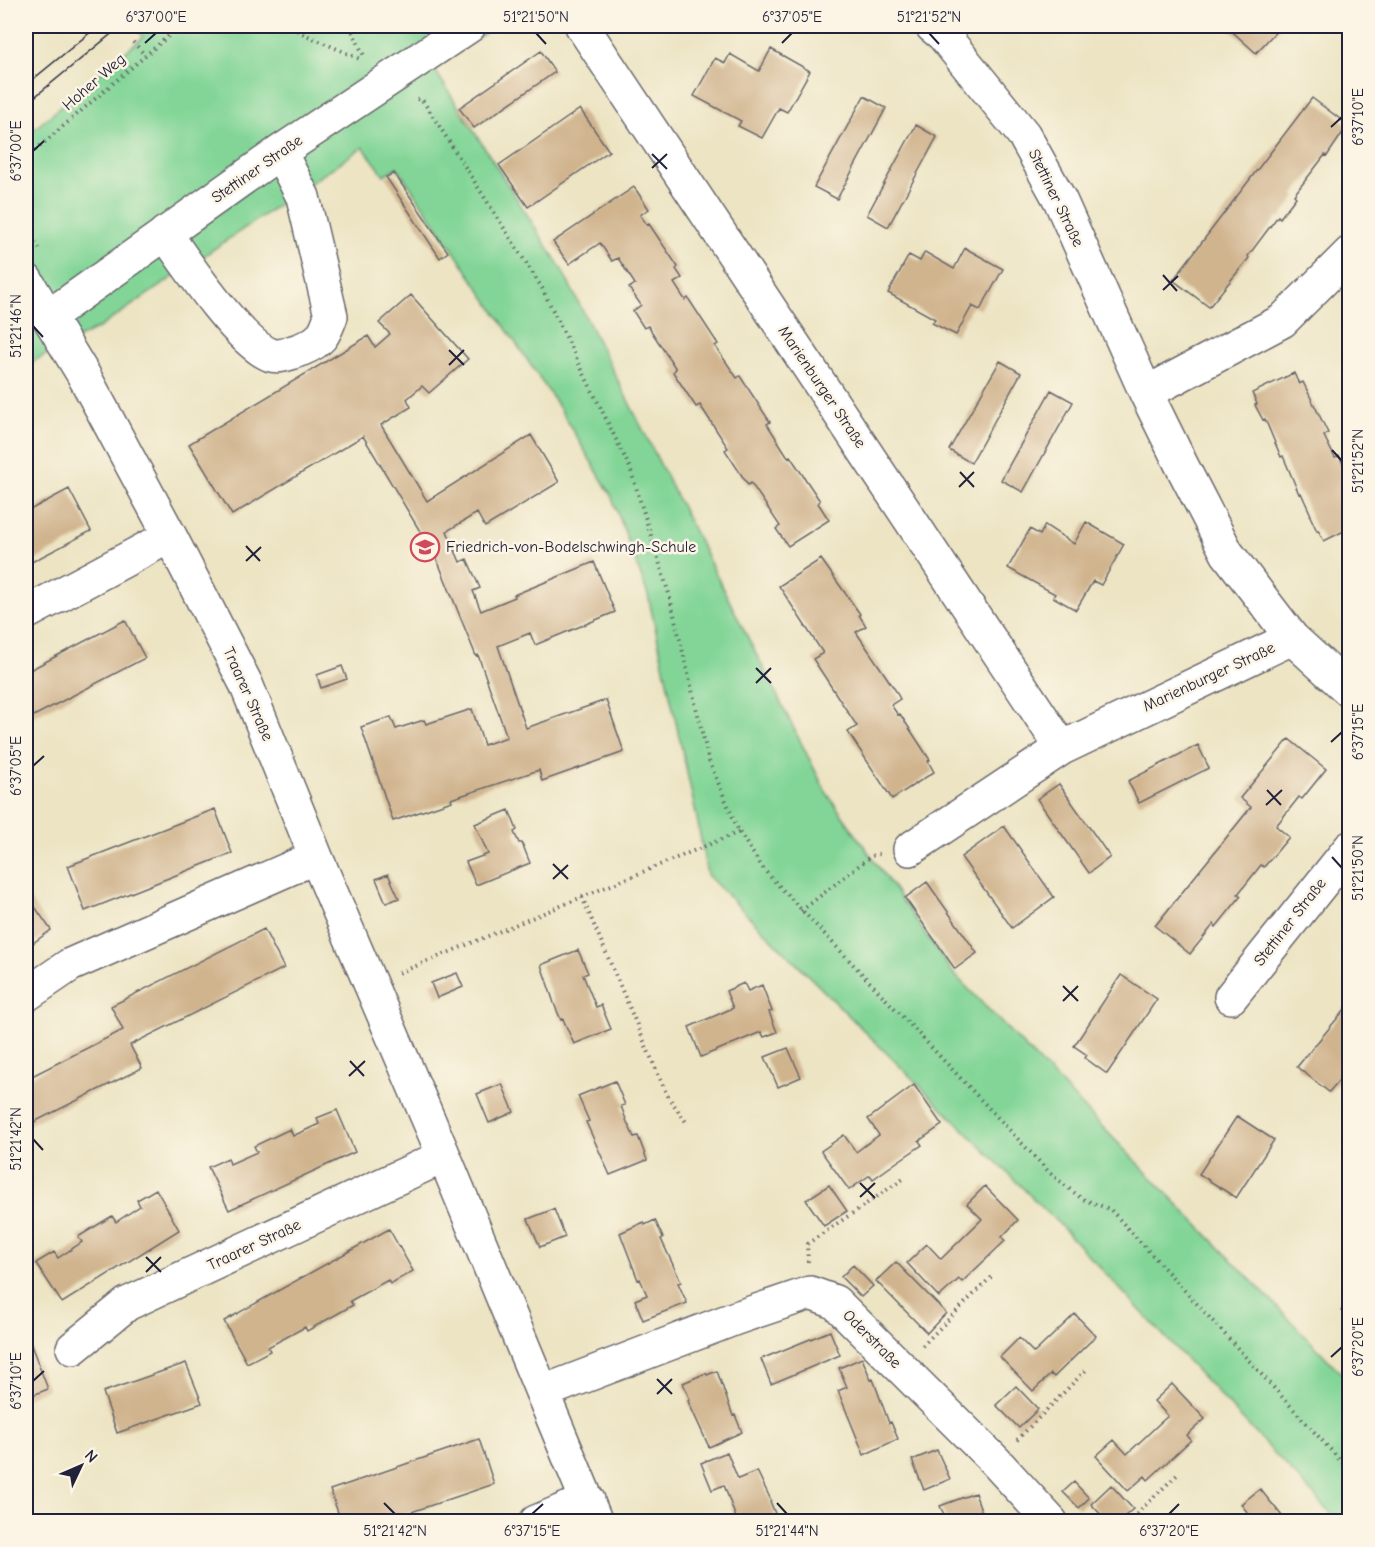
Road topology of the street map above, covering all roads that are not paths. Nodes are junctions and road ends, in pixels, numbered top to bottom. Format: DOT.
graph roads {
  1 [pos="469,26"];
  2 [pos="582,26"];
  3 [pos="932,26"];
  4 [pos="280,152"];
  5 [pos="165,233"];
  6 [pos="1350,253"];
  7 [pos="26,280"];
  8 [pos="48,317"];
  9 [pos="1146,393"];
  10 [pos="170,536"];
  11 [pos="26,613"];
  12 [pos="1292,638"];
  13 [pos="1350,691"];
  14 [pos="1062,748"];
  15 [pos="1350,848"];
  16 [pos="910,849"];
  17 [pos="316,857"];
  18 [pos="26,995"];
  19 [pos="1231,997"];
  20 [pos="444,1156"];
  21 [pos="73,1348"];
  22 [pos="543,1392"];
  23 [pos="592,1510"];
  24 [pos="536,1521"];
  25 [pos="1051,1521"];
  1 -- 4 [label="street, Stettiner Straße"];
  2 -- 14 [label="street, Marienburger Straße"];
  3 -- 9 [label="street, Stettiner Straße"];
  4 -- 5 [label="street, Stettiner Straße"];
  4 -- 5 [label="street"];
  5 -- 8 [label="street, Stettiner Straße"];
  6 -- 9 [label="street"];
  7 -- 8 [label="street, Traarer Straße"];
  8 -- 10 [label="street, Traarer Straße"];
  9 -- 12 [label="street, Stettiner Straße"];
  10 -- 11 [label="street"];
  10 -- 17 [label="street, Traarer Straße"];
  12 -- 13 [label="street, Stettiner Straße"];
  12 -- 14 [label="street, Marienburger Straße"];
  14 -- 16 [label="street, Marienburger Straße"];
  15 -- 19 [label="street, Stettiner Straße"];
  17 -- 18 [label="street"];
  17 -- 20 [label="street, Traarer Straße"];
  20 -- 21 [label="street, Traarer Straße"];
  20 -- 22 [label="street, Traarer Straße"];
  22 -- 23 [label="street, Traarer Straße"];
  22 -- 25 [label="street, Oderstraße"];
  23 -- 24 [label="street, Traarer Straße"];
}
